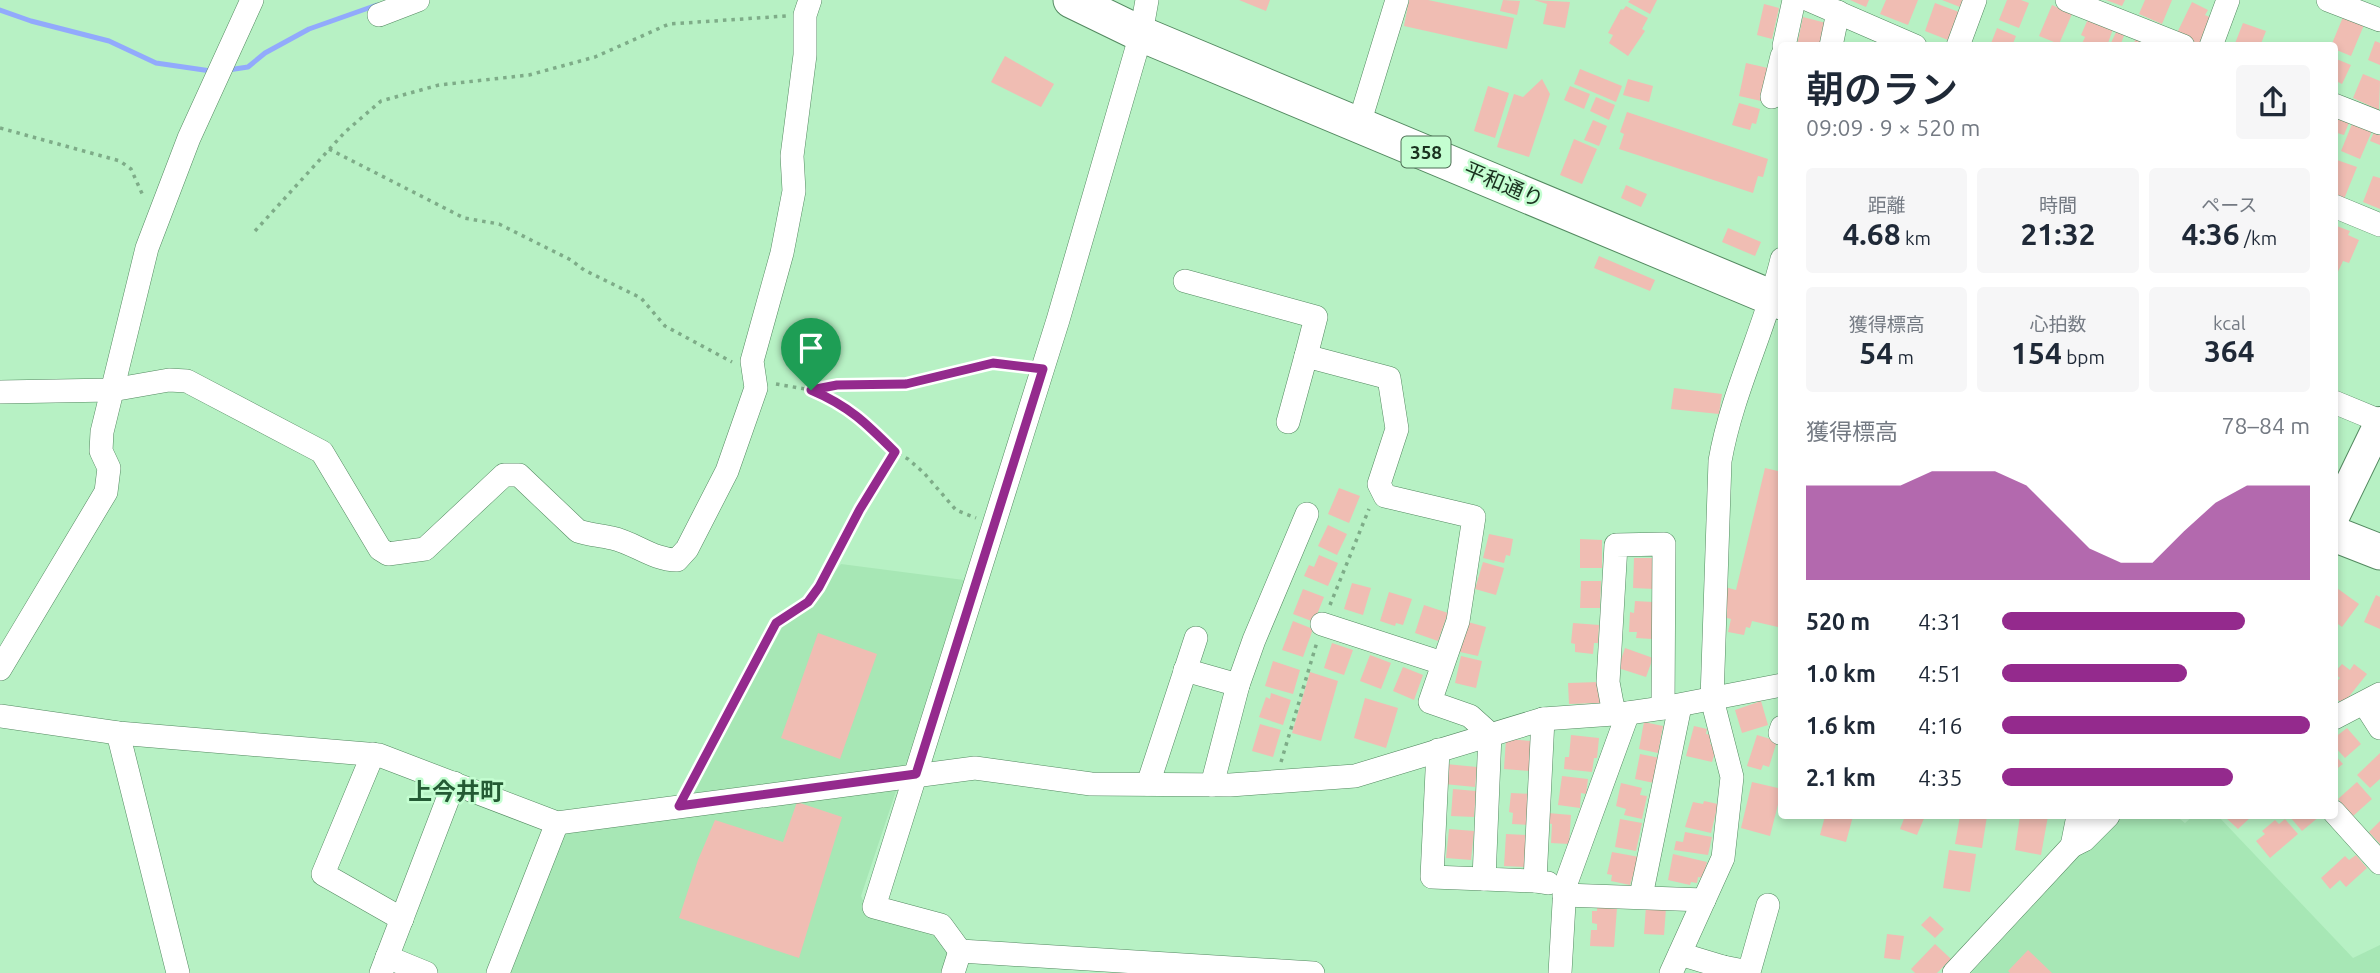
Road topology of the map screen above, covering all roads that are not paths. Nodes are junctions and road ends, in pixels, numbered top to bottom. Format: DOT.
graph roads {
  1 [pos="252,0"];
  2 [pos="418,0"];
  3 [pos="1071,0"];
  4 [pos="1397,0"];
  5 [pos="1794,0"];
  6 [pos="1810,0"];
  7 [pos="1975,0"];
  8 [pos="2067,0"];
  9 [pos="2228,0"];
  10 [pos="2328,0"];
  11 [pos="808,8"];
  12 [pos="1838,12"];
  13 [pos="379,15"];
  14 [pos="1144,17"];
  15 [pos="2380,20"];
  16 [pos="1785,42"];
  17 [pos="1832,42"];
  18 [pos="1906,42"];
  19 [pos="1959,42"];
  20 [pos="2173,42"];
  21 [pos="2212,42"];
  22 [pos="1778,72"];
  23 [pos="1772,97"];
  24 [pos="2338,107"];
  25 [pos="2380,123"];
  26 [pos="1359,124"];
  27 [pos="2338,208"];
  28 [pos="2380,225"];
  29 [pos="1185,281"];
  30 [pos="1777,300"];
  31 [pos="1306,356"];
  32 [pos="112,390"];
  33 [pos="0,392"];
  34 [pos="2338,404"];
  35 [pos="2380,421"];
  36 [pos="1288,422"];
  37 [pos="2338,509"];
  38 [pos="1307,514"];
  39 [pos="2338,536"];
  40 [pos="2380,552"];
  41 [pos="1322,624"];
  42 [pos="1196,638"];
  43 [pos="1442,663"];
  44 [pos="0,668"];
  45 [pos="1185,670"];
  46 [pos="1238,685"];
  47 [pos="1778,686"];
  48 [pos="1712,699"];
  49 [pos="2372,699"];
  50 [pos="1672,707"];
  51 [pos="1621,714"];
  52 [pos="0,716"];
  53 [pos="2338,716"];
  54 [pos="1543,719"];
  55 [pos="2380,728"];
  56 [pos="118,733"];
  57 [pos="1490,734"];
  58 [pos="1438,750"];
  59 [pos="373,754"];
  60 [pos="916,774"];
  61 [pos="454,783"];
  62 [pos="1148,784"];
  63 [pos="1212,785"];
  64 [pos="2338,816"];
  65 [pos="2077,819"];
  66 [pos="2105,819"];
  67 [pos="557,823"];
  68 [pos="2072,846"];
  69 [pos="2380,863"];
  70 [pos="1484,879"];
  71 [pos="1535,881"];
  72 [pos="1564,890"];
  73 [pos="1642,896"];
  74 [pos="1704,900"];
  75 [pos="1768,905"];
  76 [pos="402,919"];
  77 [pos="957,962"];
  78 [pos="1676,964"];
  79 [pos="384,965"];
  80 [pos="1137,968"];
  81 [pos="1722,970"];
  82 [pos="178,973"];
  83 [pos="426,973"];
  84 [pos="498,973"];
  85 [pos="1312,973"];
  86 [pos="1560,973"];
  87 [pos="1954,973"];
  1 -- 32 [label="street"];
  2 -- 13 [label="street"];
  3 -- 14 [label="highway, 平和通り / 358"];
  4 -- 26 [label="street"];
  5 -- 16 [label="street"];
  6 -- 12 [label="street"];
  7 -- 19 [label="street"];
  8 -- 20 [label="street"];
  9 -- 21 [label="street"];
  10 -- 15 [label="street"];
  11 -- 32 [label="street"];
  12 -- 17 [label="street"];
  12 -- 18 [label="street"];
  14 -- 26 [label="highway, 平和通り / 358"];
  14 -- 60 [label="street"];
  22 -- 23 [label="street"];
  24 -- 25 [label="street"];
  26 -- 30 [label="highway, 平和通り / 358"];
  27 -- 28 [label="street"];
  29 -- 31 [label="street"];
  30 -- 48 [label="street"];
  31 -- 36 [label="street"];
  31 -- 43 [label="street"];
  32 -- 33 [label="street"];
  32 -- 44 [label="street"];
  34 -- 35 [label="street"];
  35 -- 37 [label="main road"];
  38 -- 46 [label="street"];
  39 -- 40 [label="highway"];
  41 -- 43 [label="street"];
  42 -- 45 [label="street"];
  43 -- 57 [label="street"];
  45 -- 46 [label="street"];
  45 -- 62 [label="street"];
  46 -- 63 [label="street"];
  47 -- 48 [label="street"];
  48 -- 50 [label="street"];
  48 -- 74 [label="street"];
  49 -- 53 [label="street"];
  49 -- 55 [label="street"];
  50 -- 51 [label="street"];
  50 -- 51 [label="street"];
  50 -- 73 [label="street"];
  51 -- 54 [label="street"];
  51 -- 72 [label="street"];
  52 -- 56 [label="street"];
  54 -- 57 [label="street"];
  54 -- 71 [label="street"];
  56 -- 59 [label="street"];
  56 -- 82 [label="street"];
  57 -- 58 [label="street"];
  57 -- 70 [label="street"];
  58 -- 63 [label="street"];
  58 -- 70 [label="street"];
  59 -- 61 [label="street"];
  59 -- 76 [label="street"];
  60 -- 62 [label="street"];
  60 -- 67 [label="street"];
  60 -- 77 [label="street"];
  61 -- 67 [label="street"];
  61 -- 76 [label="street"];
  62 -- 63 [label="street"];
  64 -- 69 [label="street"];
  65 -- 68 [label="street"];
  66 -- 68 [label="street"];
  67 -- 84 [label="street"];
  68 -- 87 [label="street"];
  70 -- 71 [label="street"];
  71 -- 72 [label="street"];
  72 -- 73 [label="street"];
  72 -- 86 [label="street"];
  73 -- 74 [label="street"];
  74 -- 78 [label="street"];
  75 -- 81 [label="street"];
  76 -- 79 [label="street"];
  77 -- 80 [label="street"];
  78 -- 81 [label="street"];
  79 -- 83 [label="street"];
  80 -- 85 [label="street"];
}
